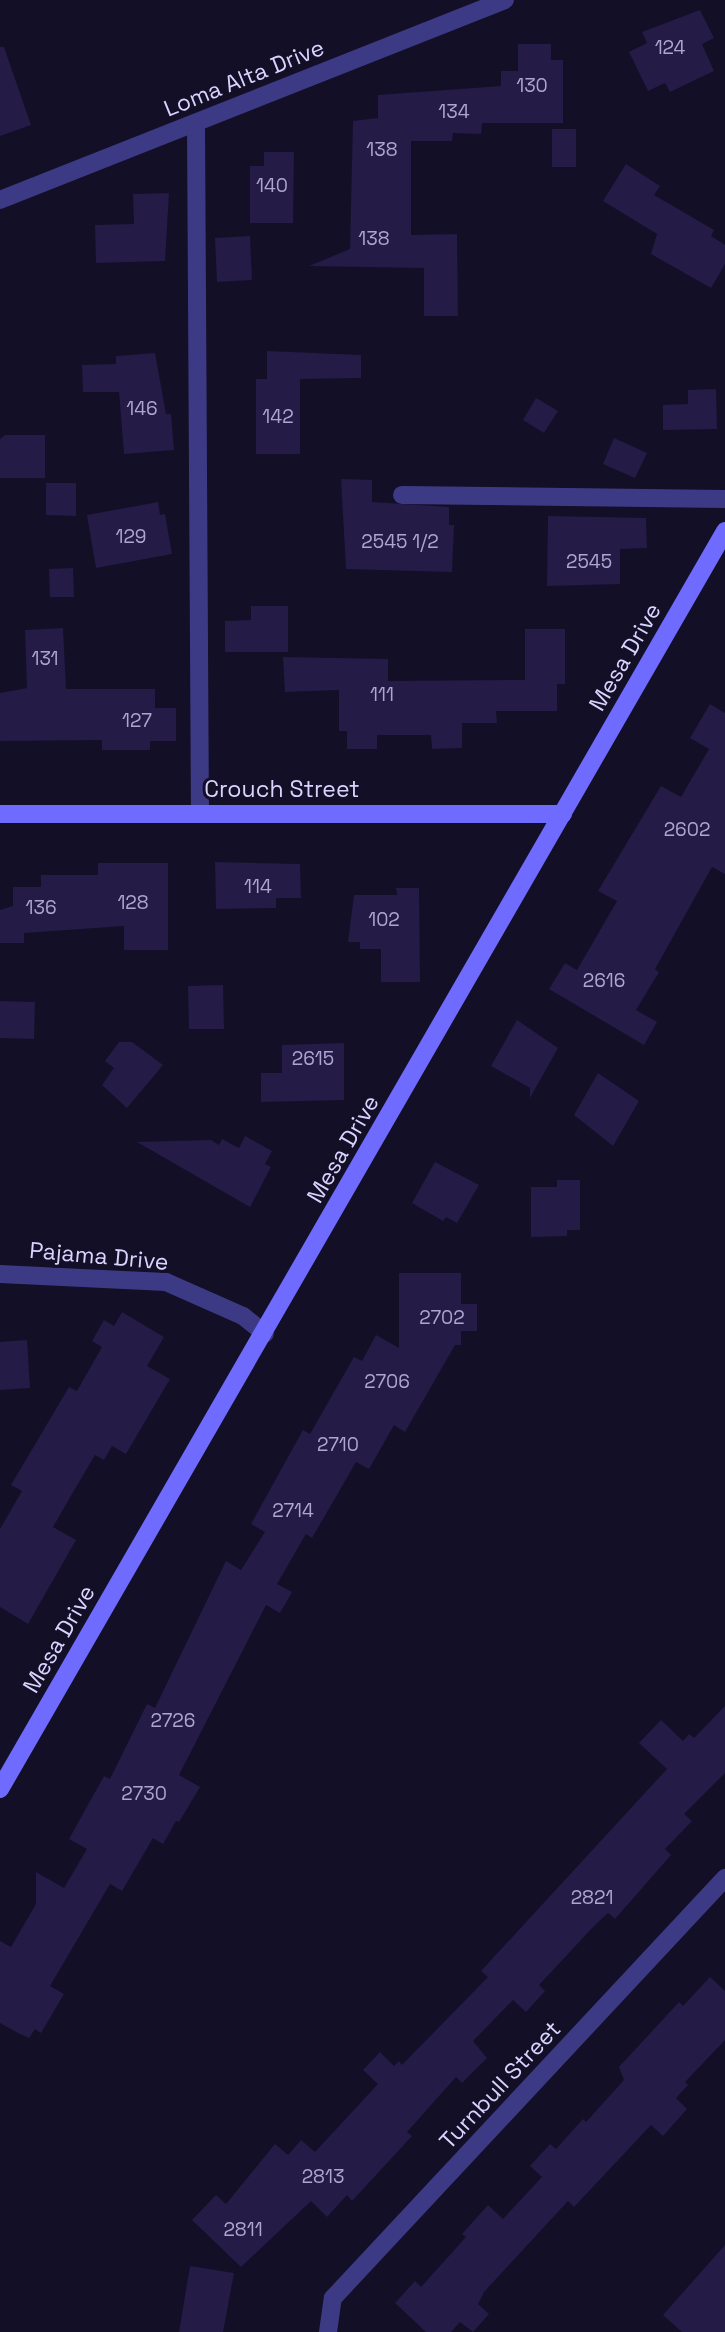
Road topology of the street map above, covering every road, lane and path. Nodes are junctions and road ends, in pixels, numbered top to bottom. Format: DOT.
graph roads {
  1 [pos="505,0"];
  2 [pos="481,5"];
  3 [pos="196,124"];
  4 [pos="0,200"];
  5 [pos="402,495"];
  6 [pos="725,499"];
  7 [pos="725,531"];
  8 [pos="0,814"];
  9 [pos="200,814"];
  10 [pos="563,814"];
  11 [pos="0,1274"];
  12 [pos="265,1334"];
  13 [pos="0,1789"];
  14 [pos="725,1878"];
  15 [pos="328,2332"];
  1 -- 2 [label="street, Loma Alta Drive"];
  2 -- 3 [label="street, Loma Alta Drive"];
  3 -- 4 [label="street, Loma Alta Drive"];
  3 -- 9 [label="street"];
  5 -- 6 [label="street"];
  7 -- 10 [label="main road, Mesa Drive"];
  8 -- 9 [label="main road, Crouch Street"];
  9 -- 10 [label="main road, Crouch Street"];
  10 -- 12 [label="main road, Mesa Drive"];
  11 -- 12 [label="street, Pajama Drive"];
  12 -- 13 [label="main road, Mesa Drive"];
  14 -- 15 [label="street, Turnbull Street"];
}
